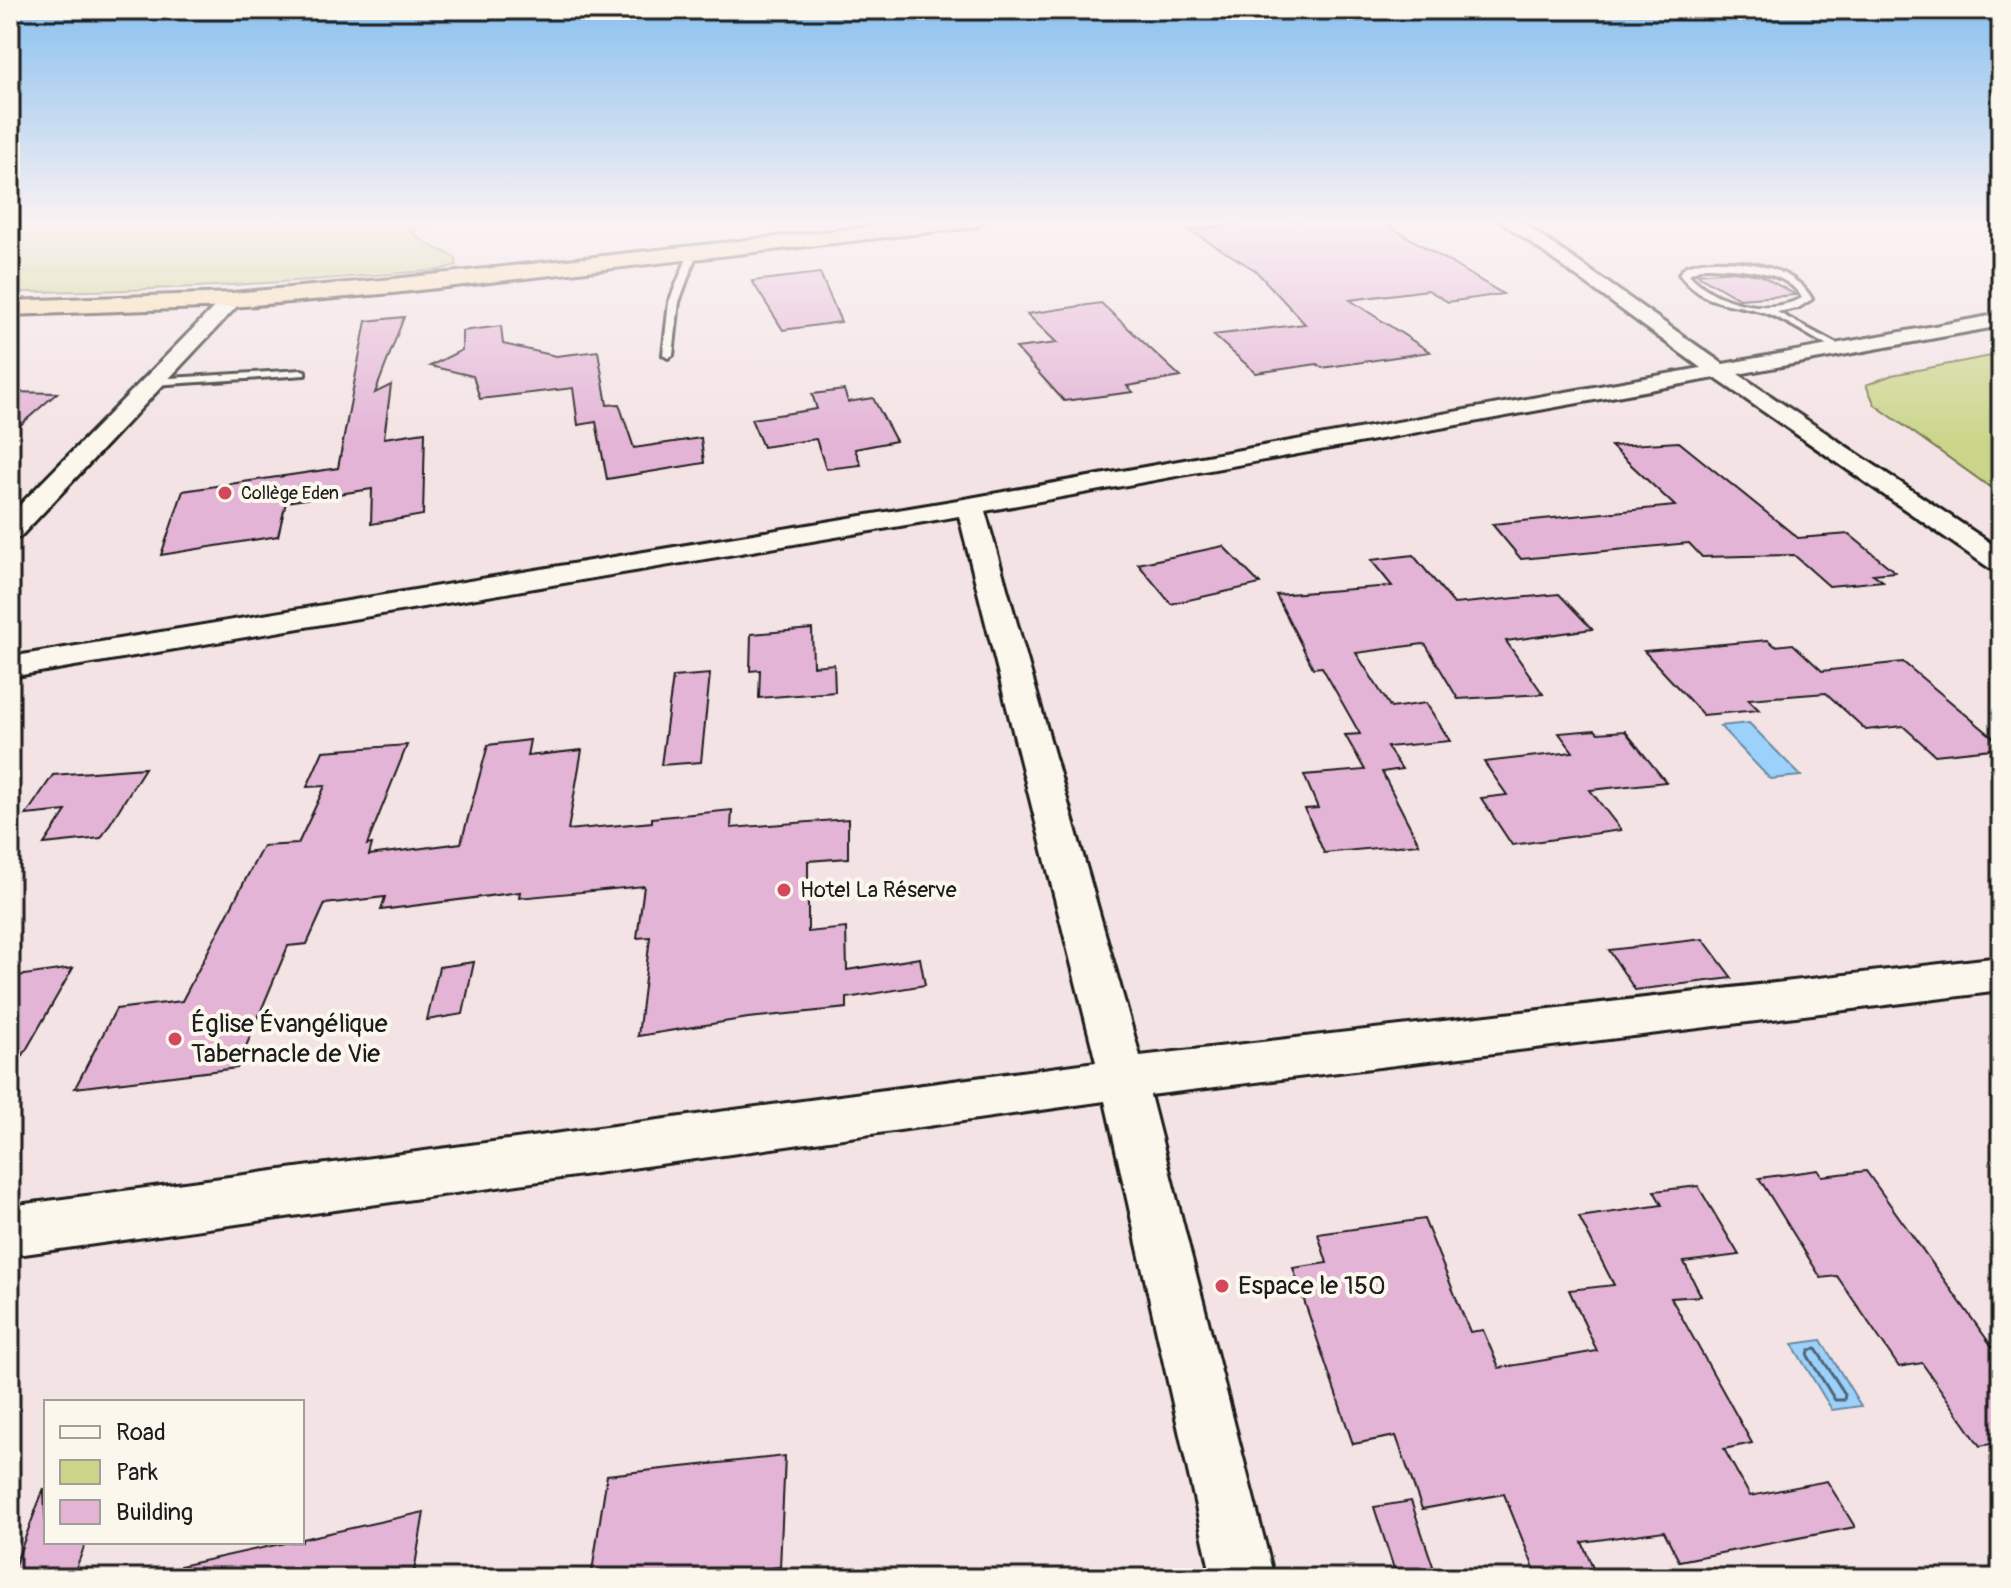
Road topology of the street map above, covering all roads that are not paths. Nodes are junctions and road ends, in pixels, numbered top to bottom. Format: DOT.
graph roads {
  1 [pos="280,295"];
  2 [pos="677,295"];
  3 [pos="1613,295"];
  4 [pos="1709,295"];
  5 [pos="1806,295"];
  6 [pos="232,300"];
  7 [pos="10,308"];
  8 [pos="1764,309"];
  9 [pos="2001,320"];
  10 [pos="1839,348"];
  11 [pos="668,355"];
  12 [pos="1718,370"];
  13 [pos="301,373"];
  14 [pos="153,382"];
  15 [pos="970,506"];
  16 [pos="10,531"];
  17 [pos="2001,563"];
  18 [pos="10,667"];
  19 [pos="2001,974"];
  20 [pos="1123,1078"];
  21 [pos="10,1231"];
  22 [pos="1243,1578"];
  1 -- 6 [label="highway"];
  2 -- 11 [label="lane"];
  3 -- 12 [label="street"];
  4 -- 8 [label="lane"];
  5 -- 8 [label="lane"];
  6 -- 7 [label="highway"];
  6 -- 14 [label="street"];
  8 -- 10 [label="lane"];
  9 -- 10 [label="street"];
  10 -- 12 [label="street"];
  12 -- 15 [label="street"];
  12 -- 17 [label="street"];
  13 -- 14 [label="lane"];
  14 -- 16 [label="street"];
  15 -- 18 [label="street"];
  15 -- 20 [label="street"];
  19 -- 20 [label="street"];
  20 -- 21 [label="street"];
  20 -- 22 [label="street"];
}
